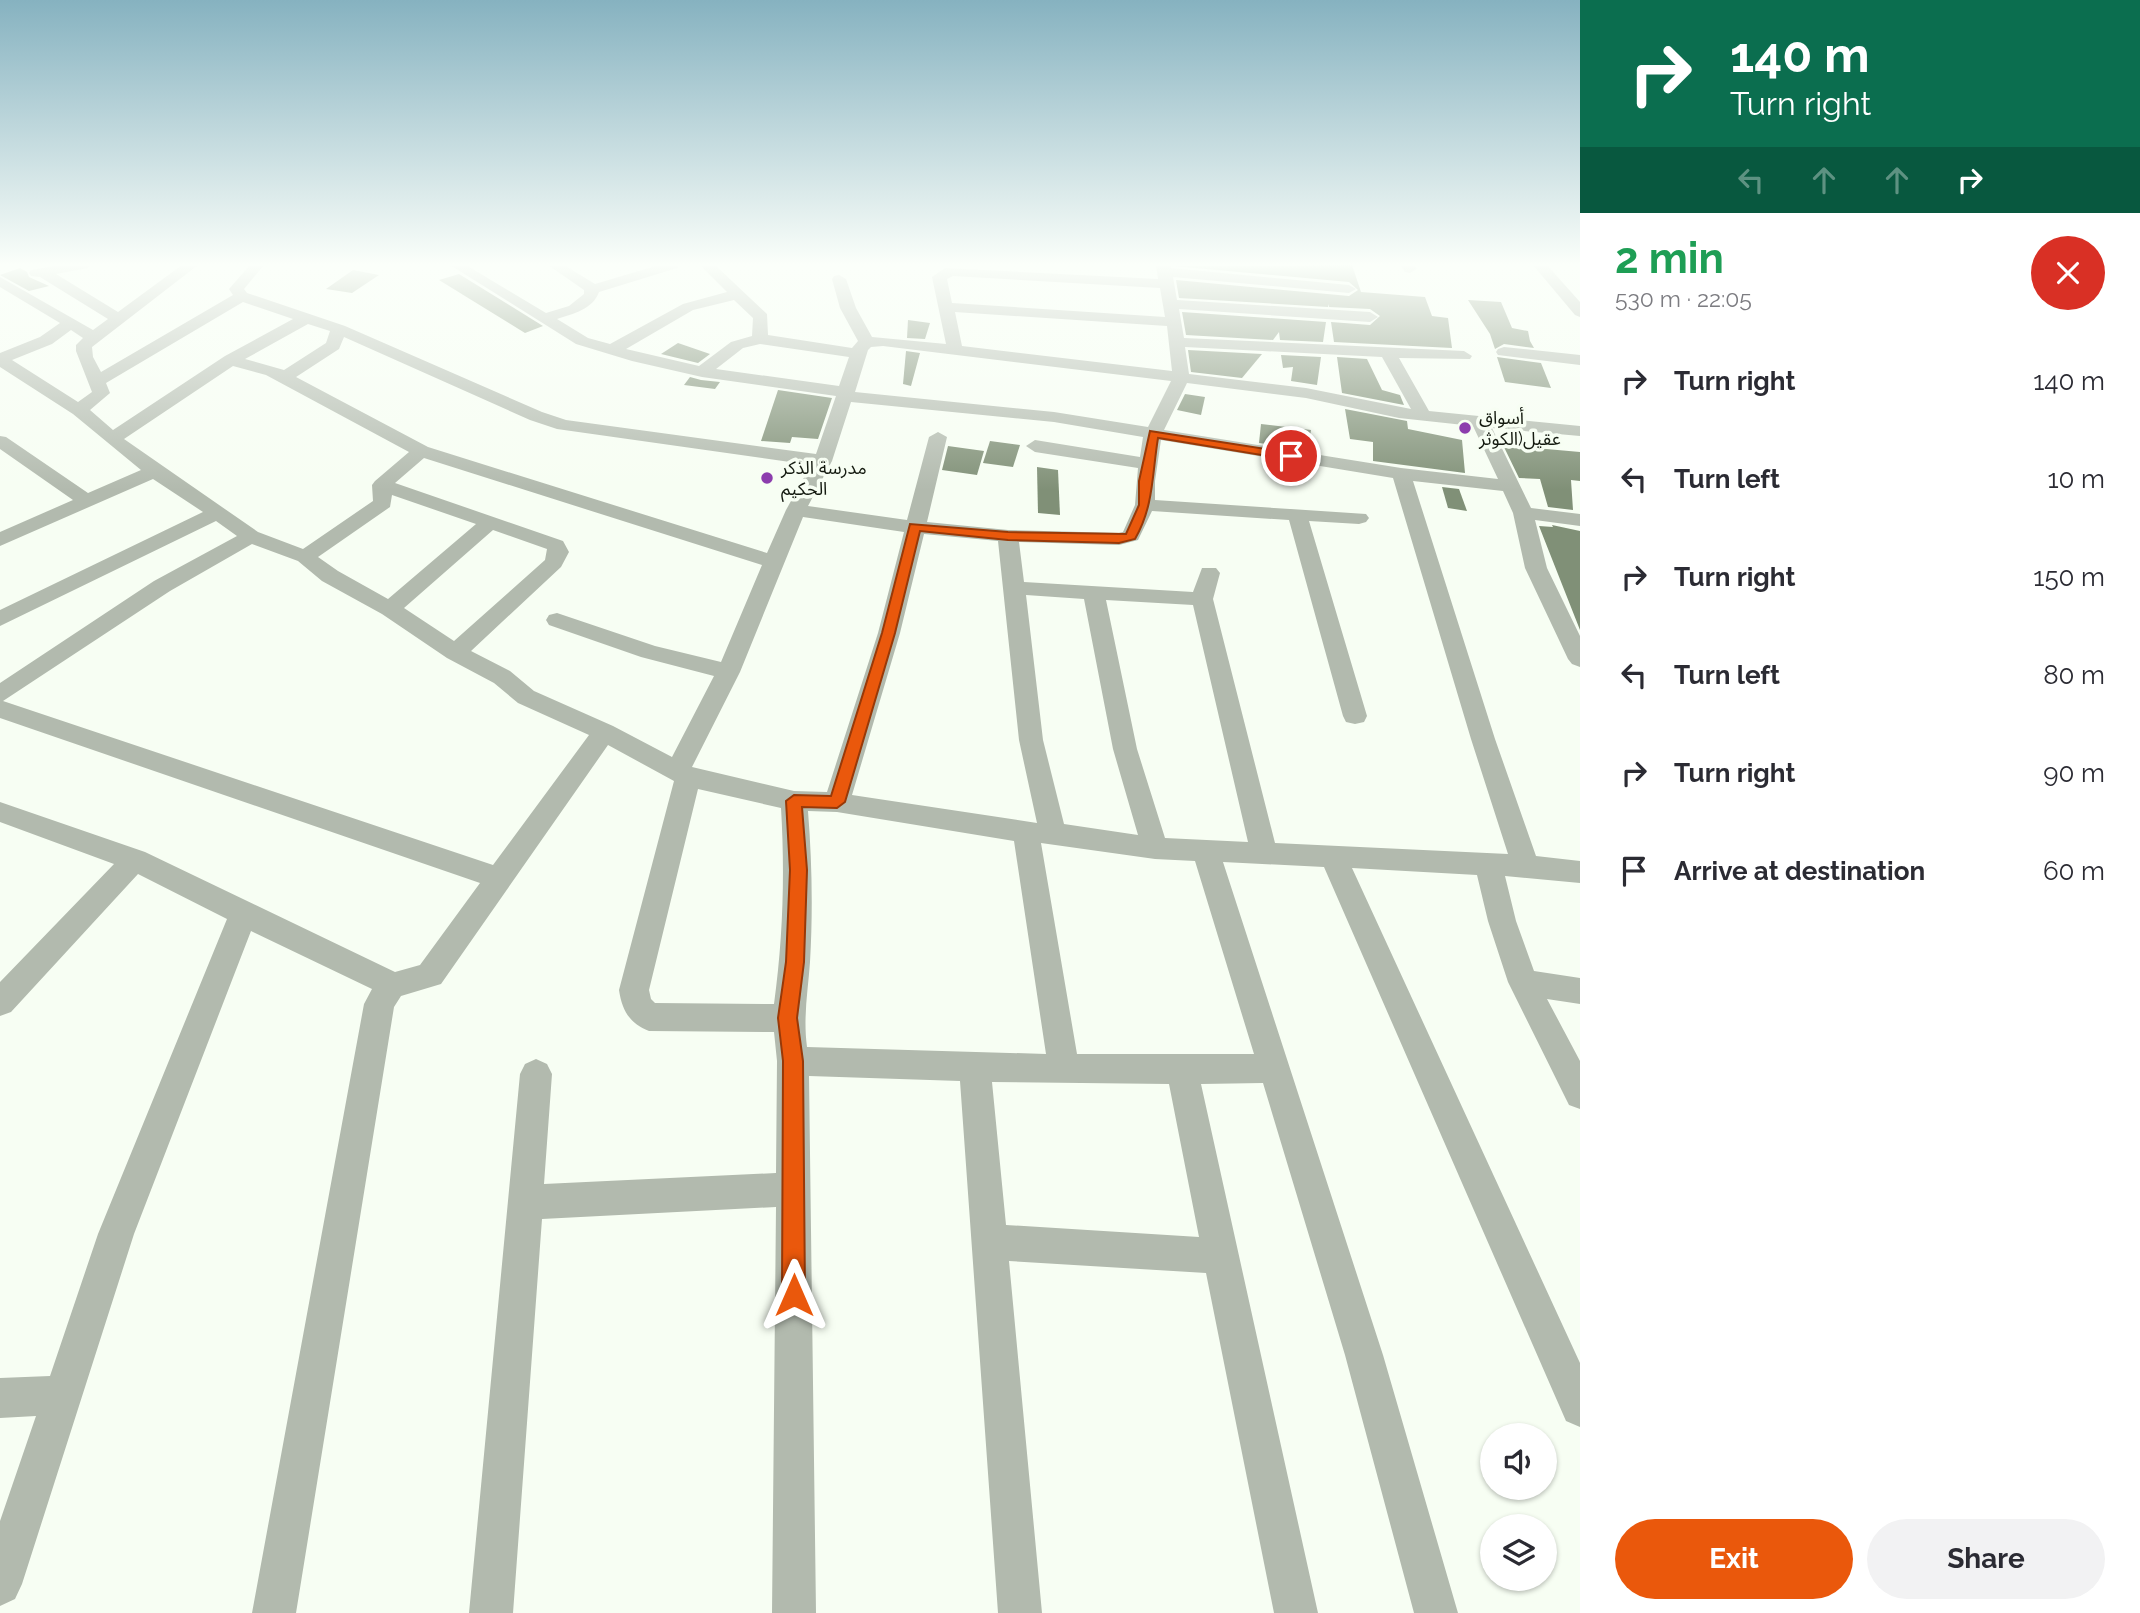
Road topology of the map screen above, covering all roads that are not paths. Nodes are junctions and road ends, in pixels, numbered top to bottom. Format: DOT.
graph roads {
  1 [pos="46,340"];
  2 [pos="92,340"];
  3 [pos="167,340"];
  4 [pos="266,340"];
  5 [pos="335,340"];
  6 [pos="365,340"];
  7 [pos="581,340"];
  8 [pos="629,340"];
  9 [pos="755,340"];
  10 [pos="775,340"];
  11 [pos="860,340"];
  12 [pos="954,340"];
  13 [pos="1175,342"];
  14 [pos="863,348"];
  15 [pos="956,349"];
  16 [pos="612,350"];
  17 [pos="1504,352"];
  18 [pos="1388,354"];
  19 [pos="1464,356"];
  20 [pos="0,359"];
  21 [pos="231,360"];
  22 [pos="1580,360"];
  23 [pos="702,372"];
  24 [pos="285,377"];
  25 [pos="1181,379"];
  26 [pos="99,380"];
  27 [pos="847,394"];
  28 [pos="79,410"];
  29 [pos="1423,415"];
  30 [pos="1481,423"];
  31 [pos="1580,431"];
  32 [pos="1153,434"];
  33 [pos="939,438"];
  34 [pos="112,439"];
  35 [pos="0,441"];
  36 [pos="1035,446"];
  37 [pos="421,451"];
  38 [pos="823,461"];
  39 [pos="1148,464"];
  40 [pos="154,471"];
  41 [pos="1401,474"];
  42 [pos="382,485"];
  43 [pos="1510,486"];
  44 [pos="88,501"];
  45 [pos="1145,505"];
  46 [pos="796,510"];
  47 [pos="217,513"];
  48 [pos="1523,513"];
  49 [pos="1297,514"];
  50 [pos="1359,517"];
  51 [pos="1580,520"];
  52 [pos="489,522"];
  53 [pos="915,527"];
  54 [pos="251,536"];
  55 [pos="1008,536"];
  56 [pos="0,540"];
  57 [pos="305,557"];
  58 [pos="773,562"];
  59 [pos="1209,573"];
  60 [pos="1014,587"];
  61 [pos="1093,591"];
  62 [pos="1202,599"];
  63 [pos="390,609"];
  64 [pos="0,620"];
  65 [pos="557,620"];
  66 [pos="455,653"];
  67 [pos="1580,659"];
  68 [pos="728,672"];
  69 [pos="0,694"];
  70 [pos="0,709"];
  71 [pos="1355,716"];
  72 [pos="604,732"];
  73 [pos="682,774"];
  74 [pos="794,801"];
  75 [pos="837,802"];
  76 [pos="0,813"];
  77 [pos="1040,833"];
  78 [pos="1155,848"];
  79 [pos="1206,851"];
  80 [pos="1264,852"];
  81 [pos="1334,858"];
  82 [pos="135,860"];
  83 [pos="1489,865"];
  84 [pos="1526,866"];
  85 [pos="1580,872"];
  86 [pos="499,878"];
  87 [pos="243,914"];
  88 [pos="1523,982"];
  89 [pos="391,986"];
  90 [pos="1580,991"];
  91 [pos="0,1003"];
  92 [pos="788,1018"];
  93 [pos="793,1061"];
  94 [pos="975,1068"];
  95 [pos="1274,1068"];
  96 [pos="1064,1069"];
  97 [pos="1182,1070"];
  98 [pos="536,1074"];
  99 [pos="1580,1094"];
  100 [pos="793,1189"];
  101 [pos="525,1202"];
  102 [pos="990,1242"];
  103 [pos="1222,1256"];
  104 [pos="63,1395"];
  105 [pos="0,1398"];
  106 [pos="1580,1407"];
  107 [pos="0,1584"];
  108 [pos="274,1613"];
  109 [pos="491,1613"];
  110 [pos="794,1613"];
  111 [pos="1020,1613"];
  112 [pos="1296,1613"];
  113 [pos="1436,1613"];
  1 -- 20 [label="street"];
  2 -- 26 [label="street"];
  3 -- 26 [label="street"];
  4 -- 21 [label="street"];
  5 -- 24 [label="street"];
  6 -- 38 [label="street"];
  7 -- 16 [label="street"];
  8 -- 16 [label="street"];
  9 -- 23 [label="street"];
  10 -- 14 [label="street"];
  11 -- 14 [label="street"];
  12 -- 15 [label="street"];
  13 -- 18 [label="street"];
  13 -- 25 [label="street"];
  14 -- 15 [label="street"];
  14 -- 27 [label="street"];
  15 -- 25 [label="street"];
  16 -- 23 [label="street"];
  17 -- 22 [label="street"];
  18 -- 19 [label="street"];
  18 -- 29 [label="street"];
  20 -- 28 [label="street"];
  21 -- 24 [label="street"];
  21 -- 34 [label="street"];
  23 -- 27 [label="street"];
  24 -- 37 [label="street"];
  25 -- 29 [label="street"];
  25 -- 32 [label="street"];
  26 -- 28 [label="street"];
  27 -- 32 [label="street"];
  27 -- 38 [label="street"];
  28 -- 34 [label="street"];
  29 -- 30 [label="street"];
  30 -- 31 [label="street"];
  30 -- 43 [label="street"];
  32 -- 39 [label="street"];
  32 -- 41 [label="street"];
  33 -- 53 [label="street"];
  34 -- 40 [label="street"];
  35 -- 44 [label="street"];
  36 -- 39 [label="street"];
  37 -- 42 [label="street"];
  37 -- 58 [label="street"];
  38 -- 46 [label="street"];
  39 -- 45 [label="street"];
  40 -- 44 [label="street"];
  40 -- 47 [label="street"];
  41 -- 43 [label="street"];
  41 -- 84 [label="street"];
  42 -- 52 [label="street"];
  42 -- 57 [label="street"];
  43 -- 48 [label="street"];
  44 -- 56 [label="street"];
  45 -- 49 [label="street"];
  45 -- 55 [label="street"];
  46 -- 53 [label="street"];
  46 -- 58 [label="street"];
  47 -- 54 [label="street"];
  47 -- 64 [label="street"];
  48 -- 51 [label="street"];
  48 -- 67 [label="street"];
  49 -- 50 [label="street"];
  49 -- 71 [label="street"];
  52 -- 63 [label="street"];
  52 -- 66 [label="street"];
  53 -- 55 [label="street"];
  53 -- 75 [label="street"];
  54 -- 57 [label="street"];
  54 -- 69 [label="street"];
  55 -- 60 [label="street"];
  57 -- 63 [label="street"];
  58 -- 68 [label="street"];
  59 -- 62 [label="street"];
  60 -- 61 [label="street"];
  60 -- 77 [label="street"];
  61 -- 62 [label="street"];
  61 -- 78 [label="street"];
  62 -- 80 [label="street"];
  63 -- 66 [label="street"];
  65 -- 68 [label="street"];
  66 -- 72 [label="street"];
  68 -- 73 [label="street"];
  70 -- 86 [label="street"];
  72 -- 73 [label="street"];
  72 -- 86 [label="street"];
  73 -- 74 [label="street"];
  73 -- 92 [label="street"];
  74 -- 75 [label="street"];
  74 -- 92 [label="street"];
  75 -- 77 [label="street"];
  76 -- 82 [label="street"];
  77 -- 78 [label="street"];
  77 -- 96 [label="street"];
  78 -- 79 [label="street"];
  79 -- 80 [label="street"];
  79 -- 95 [label="street"];
  80 -- 81 [label="street"];
  81 -- 83 [label="street"];
  81 -- 106 [label="street"];
  82 -- 87 [label="street"];
  82 -- 91 [label="street"];
  83 -- 84 [label="street"];
  83 -- 88 [label="street"];
  84 -- 85 [label="street"];
  86 -- 89 [label="street"];
  87 -- 89 [label="street"];
  87 -- 104 [label="street"];
  88 -- 90 [label="street"];
  88 -- 99 [label="street"];
  89 -- 108 [label="street"];
  92 -- 93 [label="street"];
  93 -- 94 [label="street"];
  93 -- 100 [label="street"];
  94 -- 96 [label="street"];
  94 -- 102 [label="street"];
  95 -- 97 [label="street"];
  95 -- 113 [label="street"];
  96 -- 97 [label="street"];
  97 -- 103 [label="street"];
  98 -- 101 [label="street"];
  100 -- 101 [label="street"];
  100 -- 110 [label="street"];
  101 -- 109 [label="street"];
  102 -- 103 [label="street"];
  102 -- 111 [label="street"];
  103 -- 112 [label="street"];
  104 -- 105 [label="street"];
  104 -- 107 [label="street"];
}
